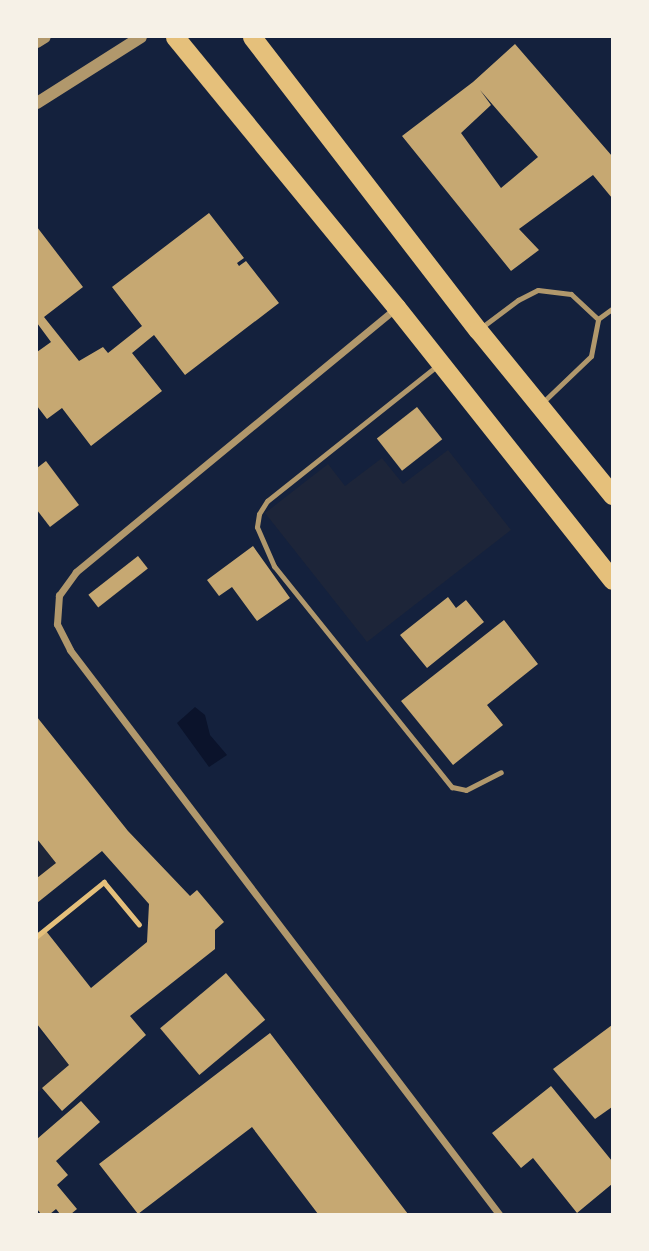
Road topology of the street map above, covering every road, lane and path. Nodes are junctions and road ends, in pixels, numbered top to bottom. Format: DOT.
graph roads {
  1 [pos="45,37"];
  2 [pos="141,37"];
  3 [pos="175,37"];
  4 [pos="252,37"];
  5 [pos="37,42"];
  6 [pos="37,103"];
  7 [pos="396,307"];
  8 [pos="612,309"];
  9 [pos="598,319"];
  10 [pos="478,330"];
  11 [pos="440,363"];
  12 [pos="539,406"];
  13 [pos="612,495"];
  14 [pos="612,580"];
  15 [pos="501,772"];
  16 [pos="139,924"];
  17 [pos="37,936"];
  18 [pos="499,1214"];
  1 -- 5 [label="street"];
  2 -- 6 [label="street"];
  3 -- 7 [label="highway"];
  4 -- 10 [label="highway"];
  7 -- 11 [label="highway"];
  7 -- 18 [label="street"];
  8 -- 9 [label="lane"];
  9 -- 10 [label="lane"];
  9 -- 12 [label="lane"];
  10 -- 12 [label="highway"];
  11 -- 14 [label="highway"];
  11 -- 15 [label="lane"];
  12 -- 13 [label="highway"];
  16 -- 17 [label="path"];
}
